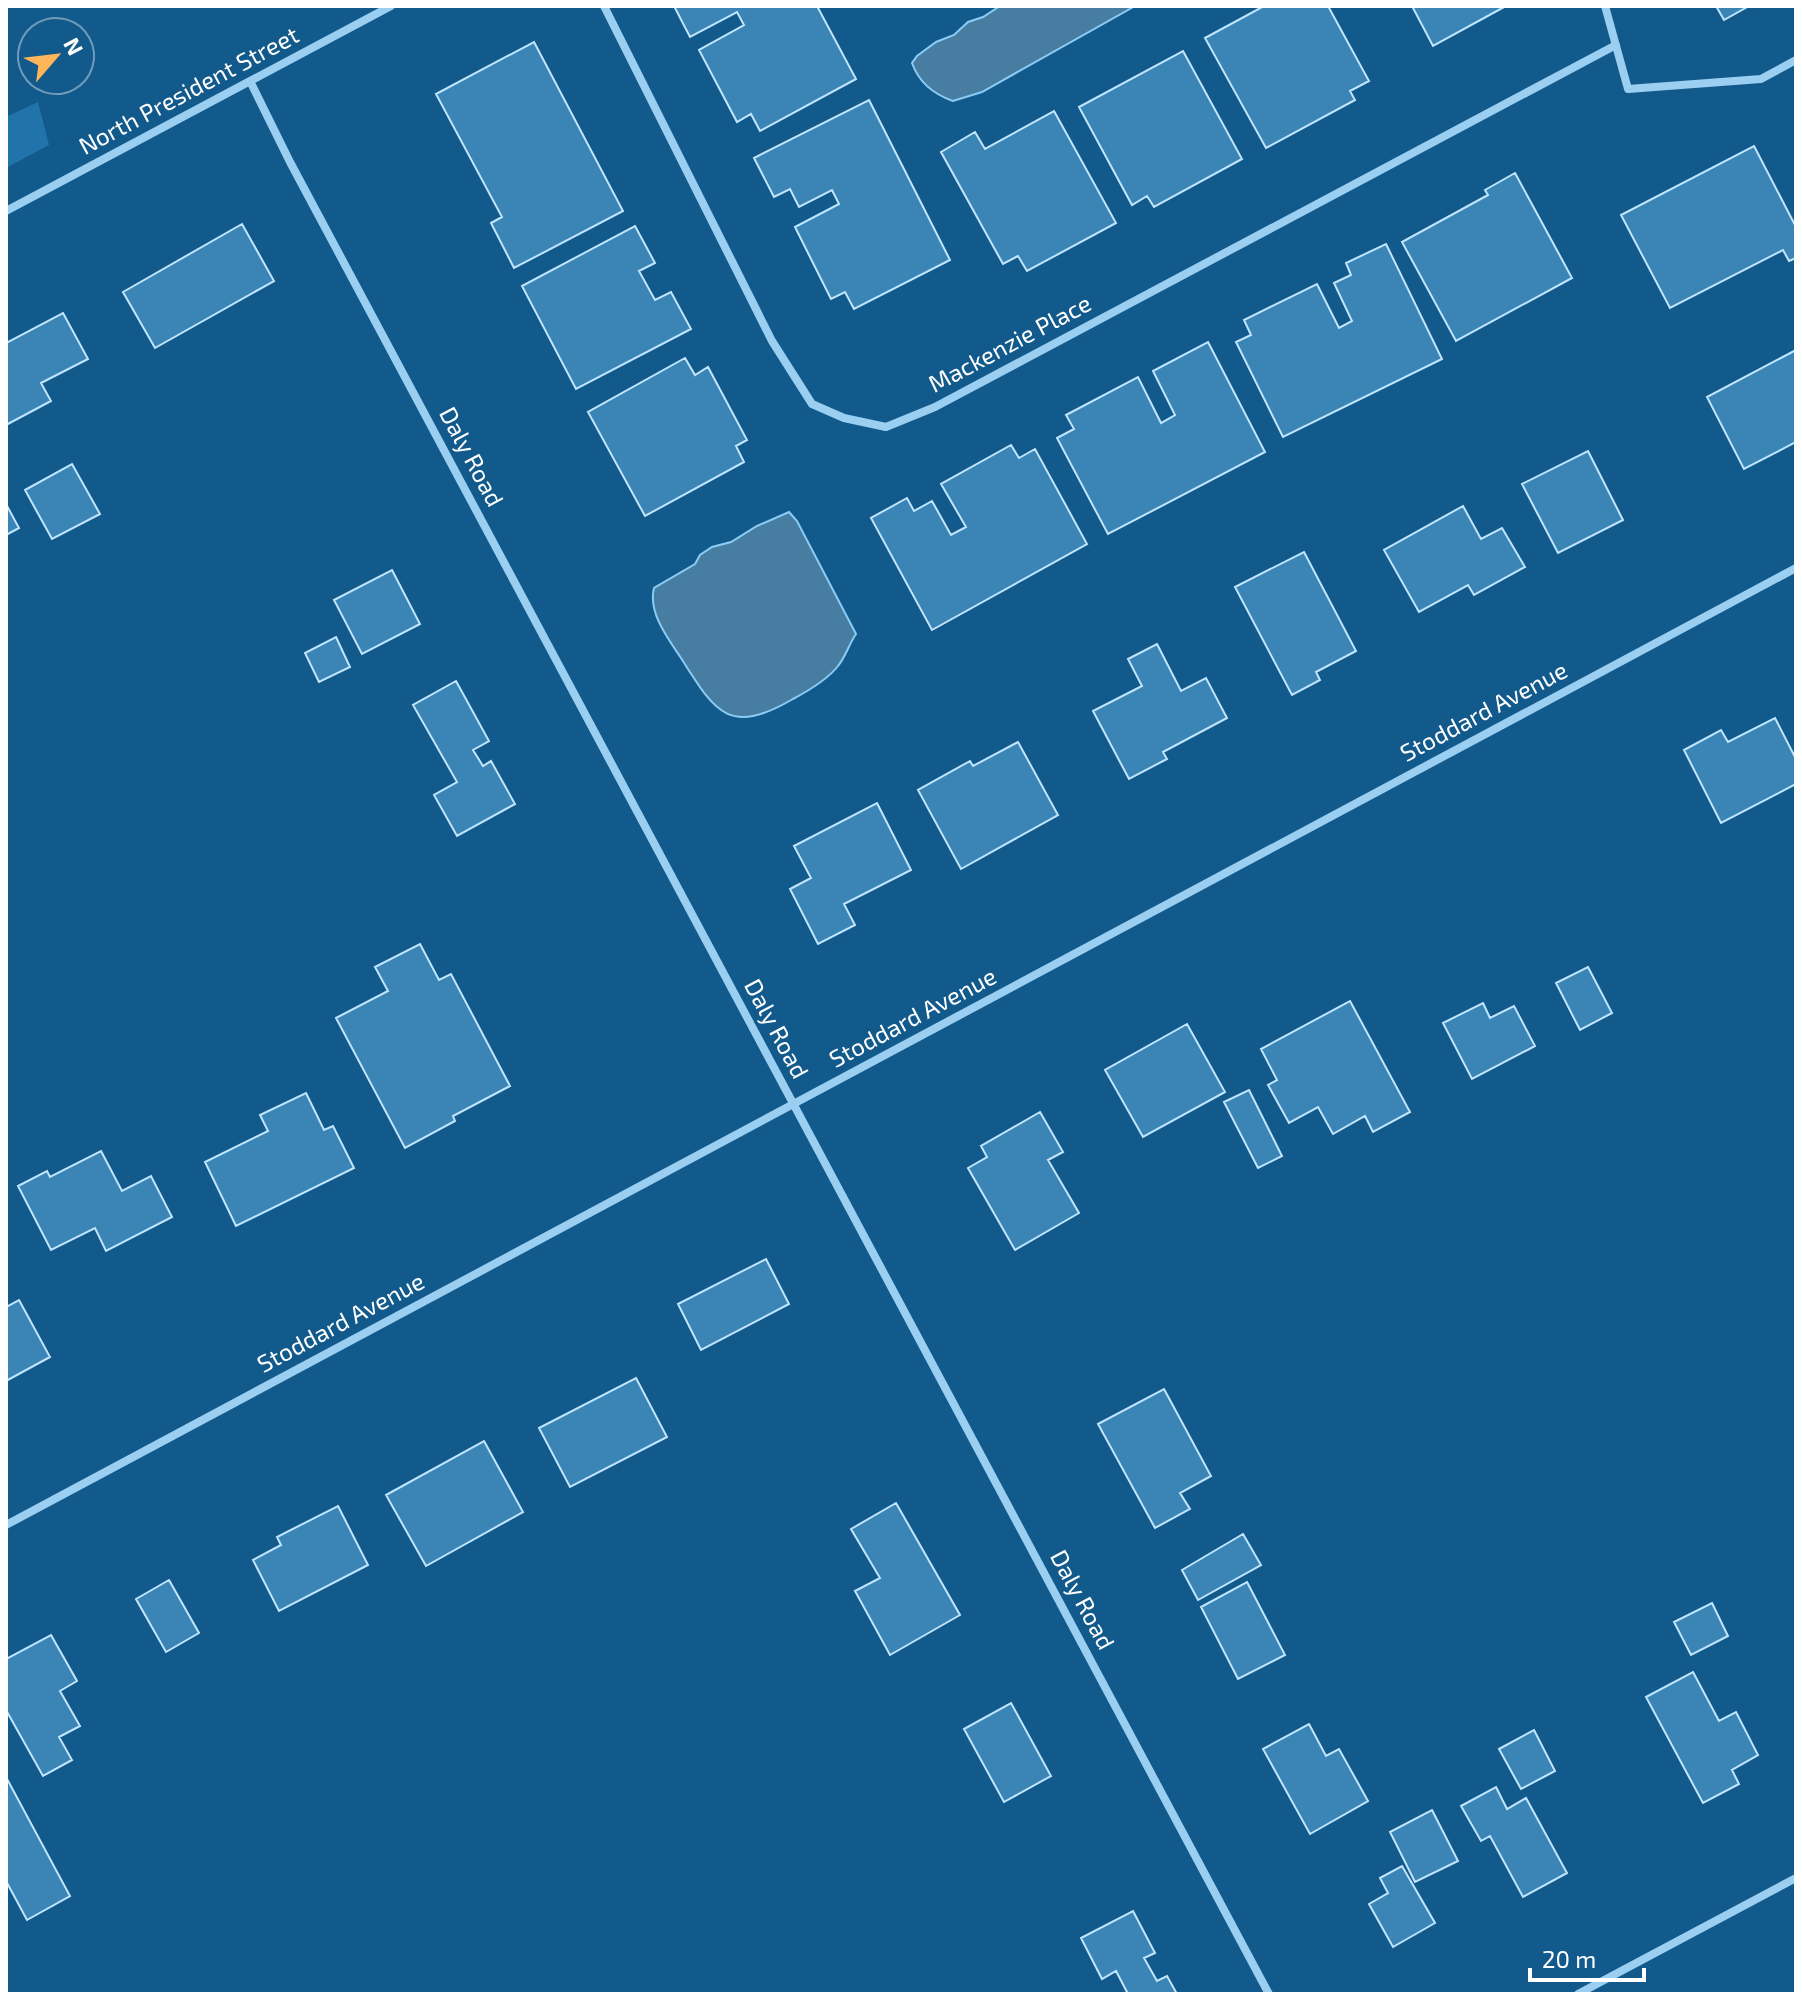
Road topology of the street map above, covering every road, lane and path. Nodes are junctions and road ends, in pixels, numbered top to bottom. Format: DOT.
graph roads {
  1 [pos="391,6"];
  2 [pos="604,6"];
  3 [pos="1605,6"];
  4 [pos="1616,45"];
  5 [pos="1796,60"];
  6 [pos="250,81"];
  7 [pos="6,211"];
  8 [pos="1796,568"];
  9 [pos="794,1104"];
  10 [pos="6,1525"];
  11 [pos="1796,1878"];
  12 [pos="1269,1994"];
  13 [pos="1578,1994"];
  1 -- 6 [label="street, North President Street"];
  2 -- 4 [label="street, Mackenzie Place"];
  3 -- 4 [label="street"];
  4 -- 5 [label="street"];
  6 -- 7 [label="street, North President Street"];
  6 -- 9 [label="street, Daly Road"];
  8 -- 9 [label="street, Stoddard Avenue"];
  9 -- 10 [label="street, Stoddard Avenue"];
  9 -- 12 [label="street, Daly Road"];
  11 -- 13 [label="street"];
}
